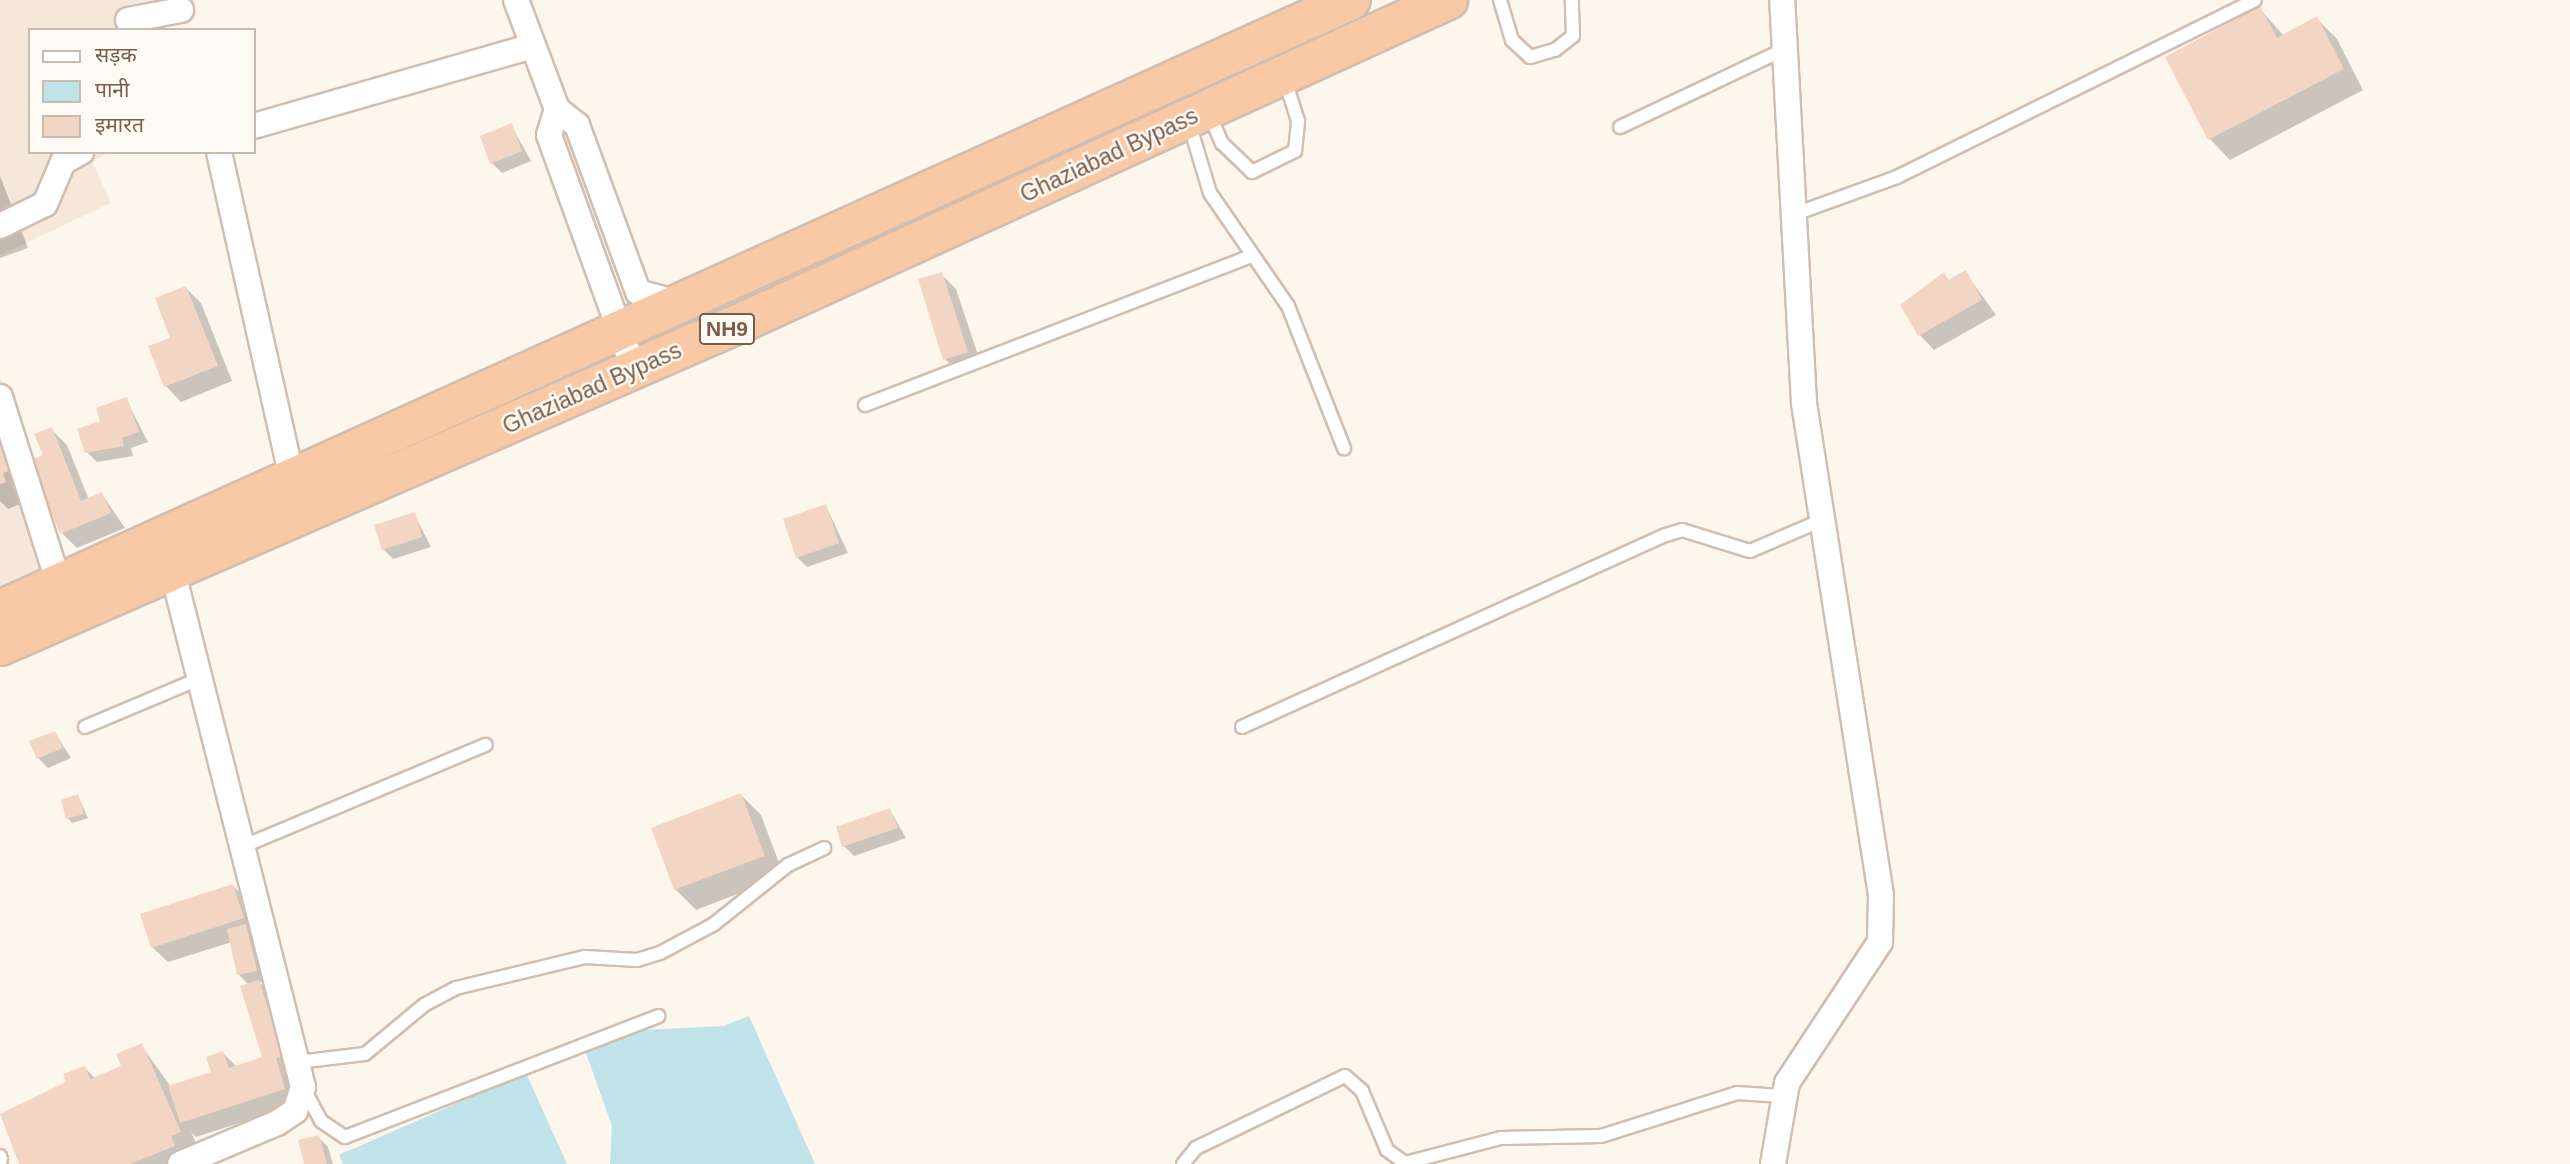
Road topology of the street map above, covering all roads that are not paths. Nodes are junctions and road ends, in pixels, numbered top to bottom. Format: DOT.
graph roads {
  1 [pos="516,0"];
  2 [pos="1351,0"];
  3 [pos="1448,0"];
  4 [pos="1500,0"];
  5 [pos="1572,0"];
  6 [pos="1782,0"];
  7 [pos="2255,0"];
  8 [pos="182,13"];
  9 [pos="126,17"];
  10 [pos="530,47"];
  11 [pos="1787,48"];
  12 [pos="1283,73"];
  13 [pos="557,109"];
  14 [pos="1198,114"];
  15 [pos="256,126"];
  16 [pos="1620,127"];
  17 [pos="77,154"];
  18 [pos="219,154"];
  19 [pos="983,166"];
  20 [pos="997,207"];
  21 [pos="1792,215"];
  22 [pos="0,226"];
  23 [pos="1251,256"];
  24 [pos="679,303"];
  25 [pos="619,330"];
  26 [pos="634,367"];
  27 [pos="0,397"];
  28 [pos="865,405"];
  29 [pos="1344,448"];
  30 [pos="292,478"];
  31 [pos="1822,520"];
  32 [pos="173,573"];
  33 [pos="59,583"];
  34 [pos="0,610"];
  35 [pos="0,646"];
  36 [pos="201,678"];
  37 [pos="85,727"];
  38 [pos="1242,727"];
  39 [pos="486,745"];
  40 [pos="244,846"];
  41 [pos="824,848"];
  42 [pos="658,1016"];
  43 [pos="300,1074"];
  44 [pos="1783,1096"];
  45 [pos="180,1164"];
  46 [pos="1183,1164"];
  47 [pos="1773,1164"];
  1 -- 10 [label="street"];
  2 -- 19 [label="highway, Ghaziabad Bypass / NH9"];
  3 -- 12 [label="highway, Ghaziabad Bypass / NH9"];
  4 -- 5 [label="lane"];
  6 -- 11 [label="street"];
  7 -- 21 [label="lane"];
  8 -- 9 [label="street"];
  10 -- 13 [label="street"];
  10 -- 15 [label="street"];
  11 -- 16 [label="lane"];
  11 -- 21 [label="street"];
  12 -- 14 [label="highway, Ghaziabad Bypass / NH9"];
  12 -- 14 [label="lane"];
  13 -- 24 [label="street"];
  13 -- 25 [label="street"];
  14 -- 20 [label="highway, Ghaziabad Bypass / NH9"];
  14 -- 23 [label="lane"];
  17 -- 22 [label="street"];
  18 -- 30 [label="street"];
  19 -- 20 [label="highway"];
  19 -- 24 [label="highway, Ghaziabad Bypass / NH9"];
  20 -- 26 [label="highway, Ghaziabad Bypass / NH9"];
  21 -- 31 [label="street"];
  23 -- 28 [label="lane"];
  23 -- 29 [label="lane"];
  24 -- 25 [label="highway, Ghaziabad Bypass / NH9"];
  25 -- 26 [label="street"];
  25 -- 30 [label="highway, Ghaziabad Bypass / NH9"];
  26 -- 32 [label="highway, Ghaziabad Bypass / NH9"];
  27 -- 33 [label="street"];
  30 -- 33 [label="highway, Ghaziabad Bypass / NH9"];
  31 -- 38 [label="lane"];
  31 -- 44 [label="street"];
  32 -- 35 [label="highway, Ghaziabad Bypass / NH9"];
  32 -- 36 [label="street"];
  33 -- 34 [label="highway, Ghaziabad Bypass / NH9"];
  36 -- 37 [label="lane"];
  36 -- 40 [label="street"];
  39 -- 40 [label="lane"];
  40 -- 43 [label="street"];
  41 -- 43 [label="lane"];
  42 -- 43 [label="lane"];
  43 -- 45 [label="street"];
  44 -- 46 [label="lane"];
  44 -- 47 [label="street"];
}
